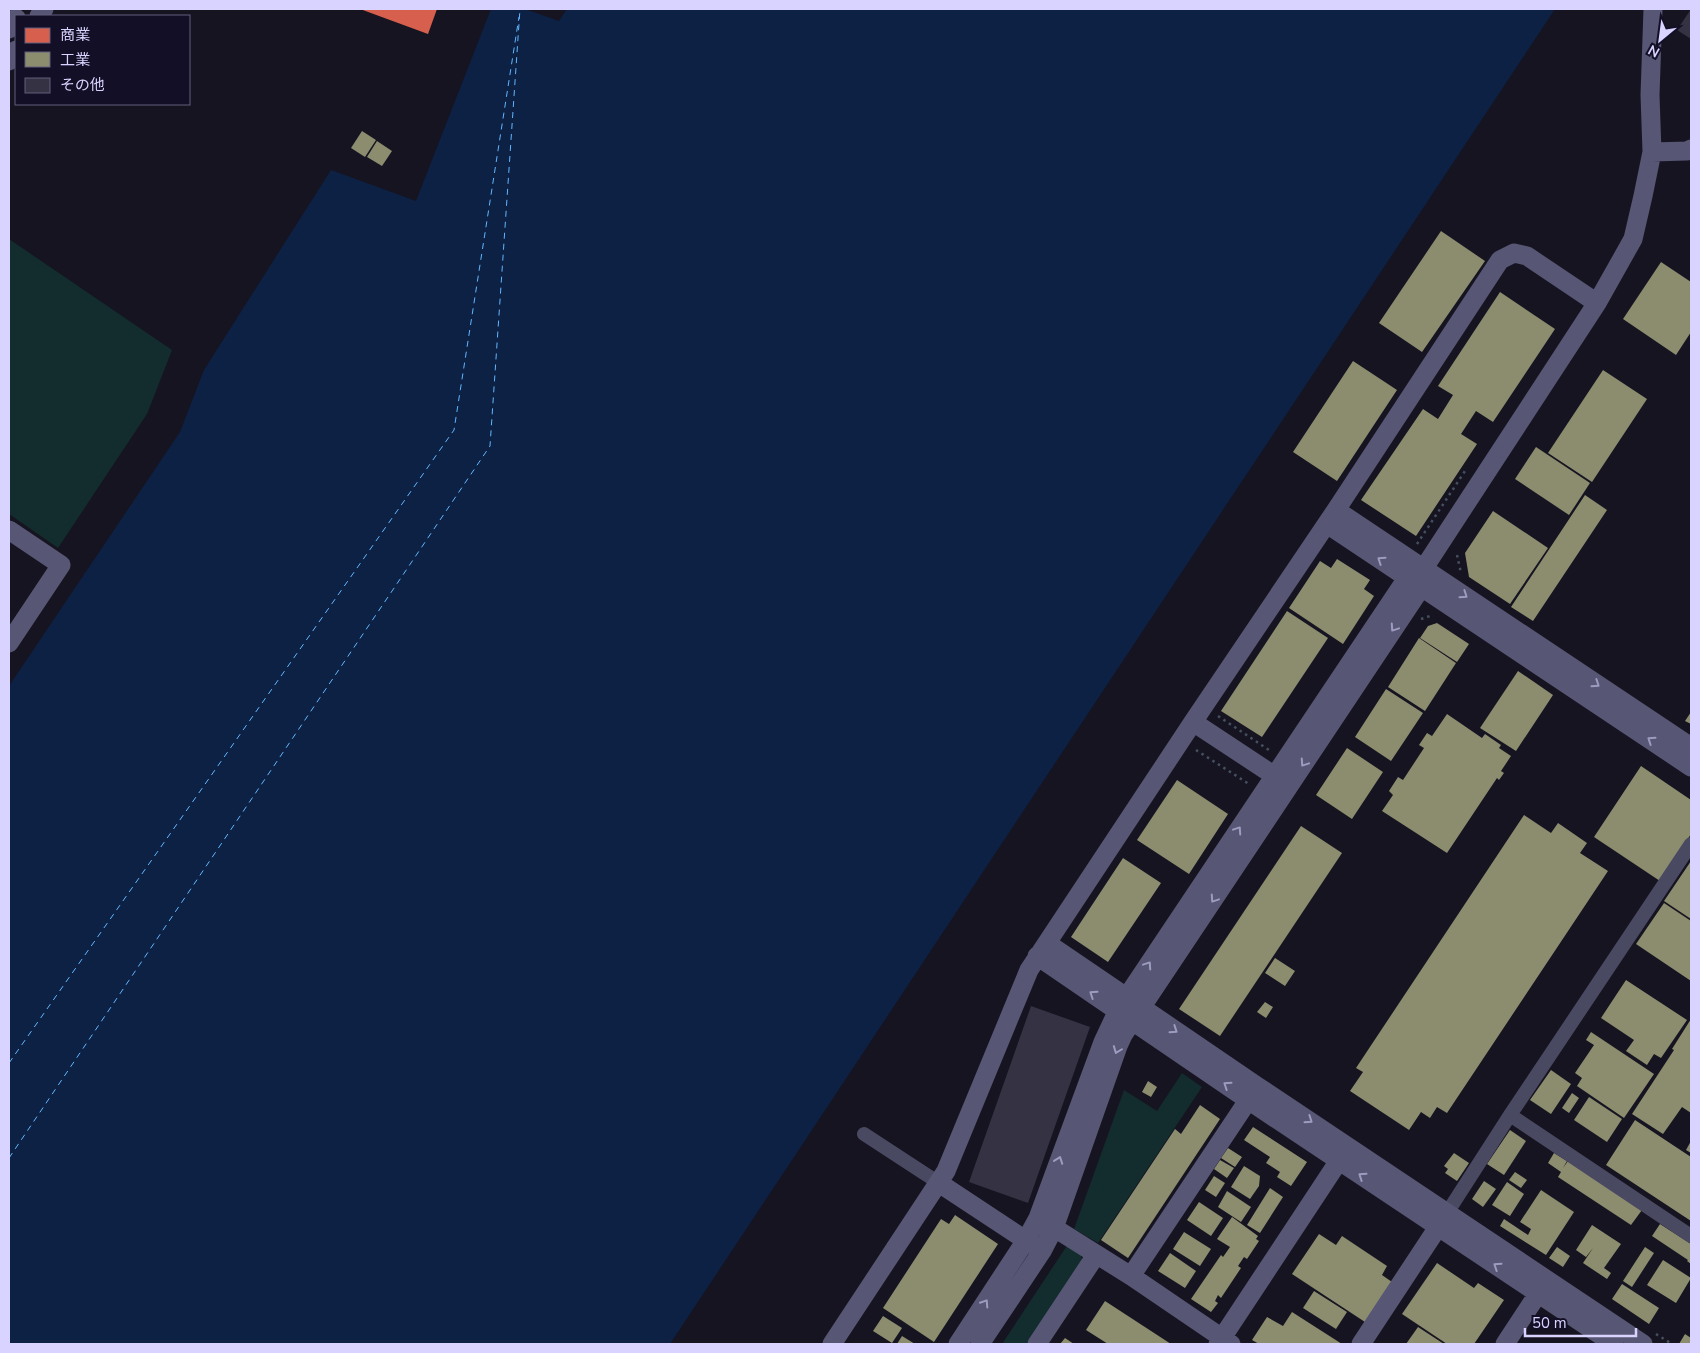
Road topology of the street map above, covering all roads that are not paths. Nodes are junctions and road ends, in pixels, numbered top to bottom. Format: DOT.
graph roads {
  1 [pos="1653,9"];
  2 [pos="1691,149"];
  3 [pos="1652,152"];
  4 [pos="1597,303"];
  5 [pos="1332,517"];
  6 [pos="9,530"];
  7 [pos="1424,568"];
  8 [pos="1414,583"];
  9 [pos="9,643"];
  10 [pos="1193,722"];
  11 [pos="1691,747"];
  12 [pos="1691,767"];
  13 [pos="1282,781"];
  14 [pos="1691,844"];
  15 [pos="1042,950"];
  16 [pos="1129,1009"];
  17 [pos="1252,1093"];
  18 [pos="1510,1115"];
  19 [pos="864,1134"];
  20 [pos="1344,1154"];
  21 [pos="939,1183"];
  22 [pos="1038,1218"];
  23 [pos="1443,1220"];
  24 [pos="1054,1228"];
  25 [pos="1691,1236"];
  26 [pos="1026,1240"];
  27 [pos="1042,1251"];
  28 [pos="1096,1255"];
  29 [pos="1130,1276"];
  30 [pos="1542,1286"];
  31 [pos="1647,1337"];
  32 [pos="1224,1342"];
  33 [pos="832,1344"];
  34 [pos="958,1344"];
  35 [pos="980,1344"];
  36 [pos="1037,1344"];
  37 [pos="1361,1344"];
  38 [pos="1505,1344"];
  39 [pos="1614,1344"];
  1 -- 3 [label="street"];
  2 -- 3 [label="street"];
  3 -- 4 [label="street"];
  4 -- 5 [label="street"];
  4 -- 7 [label="street"];
  5 -- 7 [label="street"];
  8 -- 5 [label="street, one-way"];
  5 -- 10 [label="street"];
  6 -- 9 [label="street"];
  7 -- 8 [label="street"];
  7 -- 11 [label="street, one-way"];
  12 -- 8 [label="street, one-way"];
  8 -- 13 [label="street"];
  10 -- 13 [label="street"];
  10 -- 15 [label="street"];
  13 -- 16 [label="street"];
  14 -- 18 [label="street"];
  15 -- 16 [label="street"];
  15 -- 21 [label="street"];
  16 -- 17 [label="street"];
  22 -- 16 [label="street, one-way"];
  16 -- 24 [label="street, one-way"];
  17 -- 20 [label="street"];
  17 -- 29 [label="street"];
  18 -- 23 [label="street"];
  18 -- 25 [label="street"];
  19 -- 21 [label="street"];
  20 -- 23 [label="street"];
  20 -- 32 [label="street"];
  21 -- 26 [label="street"];
  21 -- 33 [label="street"];
  22 -- 24 [label="street"];
  22 -- 26 [label="street"];
  23 -- 30 [label="street"];
  23 -- 37 [label="street"];
  24 -- 27 [label="street"];
  24 -- 28 [label="street"];
  26 -- 27 [label="street"];
  34 -- 26 [label="street, one-way"];
  27 -- 35 [label="street"];
  28 -- 29 [label="street"];
  28 -- 36 [label="street"];
  29 -- 32 [label="street"];
  30 -- 31 [label="street"];
  30 -- 38 [label="street"];
  30 -- 39 [label="street"];
}
